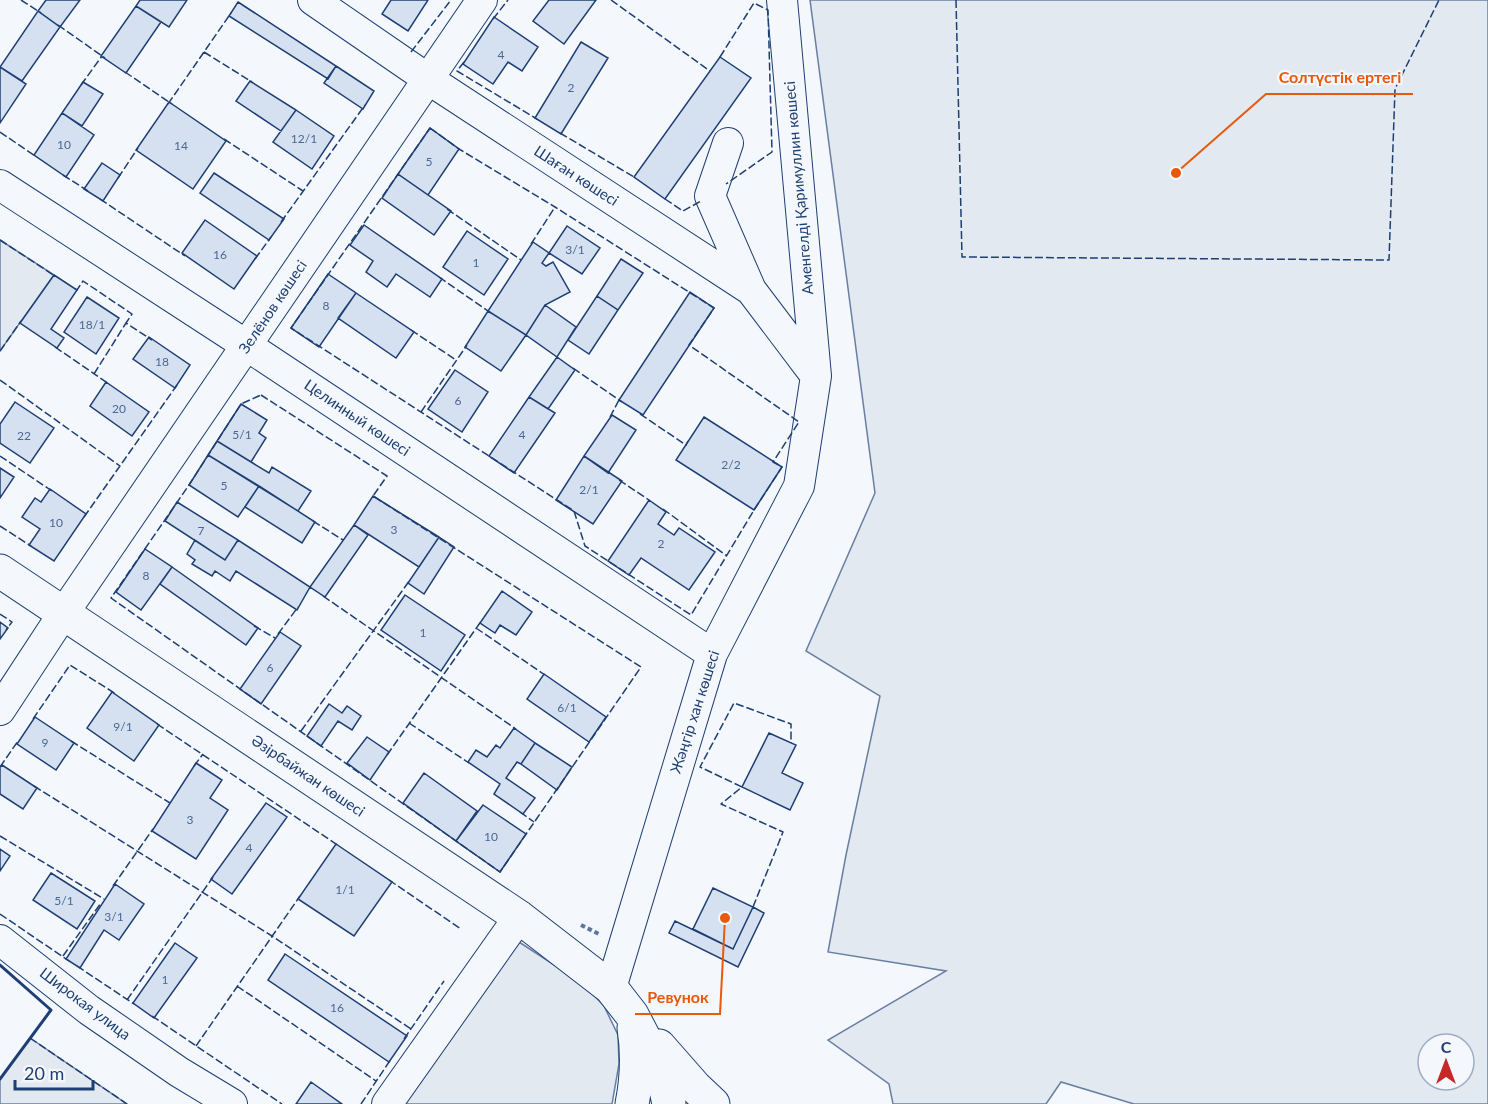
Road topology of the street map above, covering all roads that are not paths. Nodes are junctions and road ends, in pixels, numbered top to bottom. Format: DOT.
graph roads {
  1 [pos="313,0"];
  2 [pos="482,0"];
  3 [pos="782,0"];
  4 [pos="428,79"];
  5 [pos="728,143"];
  6 [pos="0,185"];
  7 [pos="752,291"];
  8 [pos="246,345"];
  9 [pos="816,376"];
  10 [pos="0,571"];
  11 [pos="63,614"];
  12 [pos="712,654"];
  13 [pos="0,710"];
  14 [pos="519,917"];
  15 [pos="0,940"];
  16 [pos="611,988"];
  17 [pos="632,1015"];
  18 [pos="232,1104"];
  19 [pos="387,1104"];
  20 [pos="632,1104"];
  21 [pos="669,1104"];
  22 [pos="713,1104"];
  1 -- 4 [label="street, Шаған көшесі"];
  2 -- 4 [label="street, Зелёнов көшесі"];
  3 -- 9 [label="street, Аменгелді Қаримуллин көшесі"];
  4 -- 7 [label="street, Шаған көшесі"];
  4 -- 8 [label="street, Зелёнов көшесі"];
  5 -- 7 [label="street"];
  6 -- 8 [label="street, Целинный көшесі"];
  7 -- 9 [label="street, Шаған көшесі"];
  8 -- 11 [label="street, Зелёнов көшесі"];
  8 -- 12 [label="street, Целинный көшесі"];
  9 -- 12 [label="street, Жәңгір хан көшесі"];
  10 -- 11 [label="main road, Әзірбайжан көшесі"];
  11 -- 13 [label="street, Зелёнов көшесі"];
  11 -- 14 [label="main road, Әзірбайжан көшесі"];
  12 -- 16 [label="street, Жәңгір хан көшесі"];
  14 -- 16 [label="main road, Әзірбайжан көшесі"];
  14 -- 19 [label="street"];
  15 -- 18 [label="street, Широкая улица"];
  16 -- 17 [label="main road, Әзірбайжан көшесі"];
  17 -- 20 [label="main road"];
  17 -- 21 [label="main road"];
  17 -- 22 [label="main road"];
}
